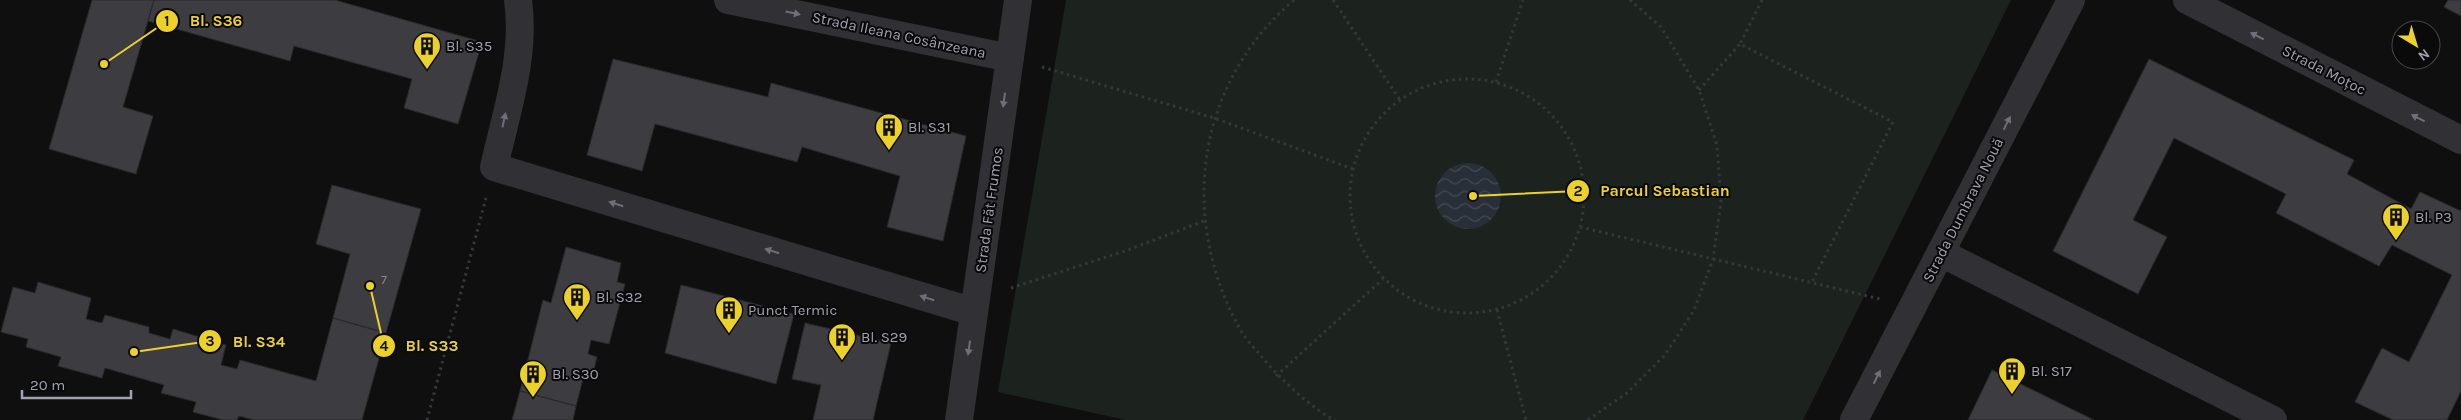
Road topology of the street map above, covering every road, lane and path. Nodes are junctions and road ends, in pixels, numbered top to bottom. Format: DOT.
graph roads {
  1 [pos="518,0"];
  2 [pos="728,0"];
  3 [pos="1018,0"];
  4 [pos="1294,0"];
  5 [pos="1333,0"];
  6 [pos="1522,0"];
  7 [pos="1630,0"];
  8 [pos="1762,0"];
  9 [pos="2071,0"];
  10 [pos="2187,0"];
  11 [pos="1740,44"];
  12 [pos="1010,58"];
  13 [pos="1496,82"];
  14 [pos="1699,90"];
  15 [pos="1400,100"];
  16 [pos="1214,118"];
  17 [pos="2461,140"];
  18 [pos="494,167"];
  19 [pos="1352,169"];
  20 [pos="1204,221"];
  21 [pos="1580,227"];
  22 [pos="1941,253"];
  23 [pos="1713,259"];
  24 [pos="1383,279"];
  25 [pos="1812,282"];
  26 [pos="975,305"];
  27 [pos="1913,307"];
  28 [pos="1497,310"];
  29 [pos="1276,376"];
  30 [pos="427,420"];
  31 [pos="959,420"];
  32 [pos="1334,420"];
  33 [pos="1526,420"];
  34 [pos="1588,420"];
  35 [pos="1854,420"];
  36 [pos="2273,420"];
  18 -- 1 [label="street, one-way"];
  2 -- 12 [label="street, Strada Ileana Cosânzeana, one-way"];
  3 -- 12 [label="street, Strada Făt Frumos"];
  4 -- 16 [label="path"];
  5 -- 15 [label="path"];
  6 -- 13 [label="path"];
  7 -- 14 [label="path"];
  8 -- 11 [label="path"];
  22 -- 9 [label="street, Strada Dumbrava Nouă, one-way"];
  17 -- 10 [label="street, Strada Moțoc, one-way"];
  11 -- 14 [label="path"];
  11 -- 25 [label="path"];
  12 -- 16 [label="path"];
  12 -- 26 [label="street, Strada Făt Frumos, one-way"];
  13 -- 15 [label="path"];
  13 -- 21 [label="path"];
  14 -- 23 [label="path"];
  15 -- 19 [label="path"];
  16 -- 19 [label="path"];
  16 -- 20 [label="path"];
  26 -- 18 [label="street, one-way"];
  18 -- 30 [label="path"];
  19 -- 24 [label="path"];
  20 -- 26 [label="path"];
  20 -- 29 [label="path"];
  21 -- 23 [label="path"];
  21 -- 28 [label="path"];
  22 -- 27 [label="street, Strada Dumbrava Nouă"];
  22 -- 36 [label="street"];
  23 -- 25 [label="path"];
  23 -- 34 [label="path"];
  24 -- 28 [label="path"];
  24 -- 29 [label="path"];
  25 -- 27 [label="path"];
  26 -- 31 [label="street, Strada Făt Frumos, one-way"];
  35 -- 27 [label="street, Strada Dumbrava Nouă, one-way"];
  28 -- 33 [label="path"];
  29 -- 32 [label="path"];
}
